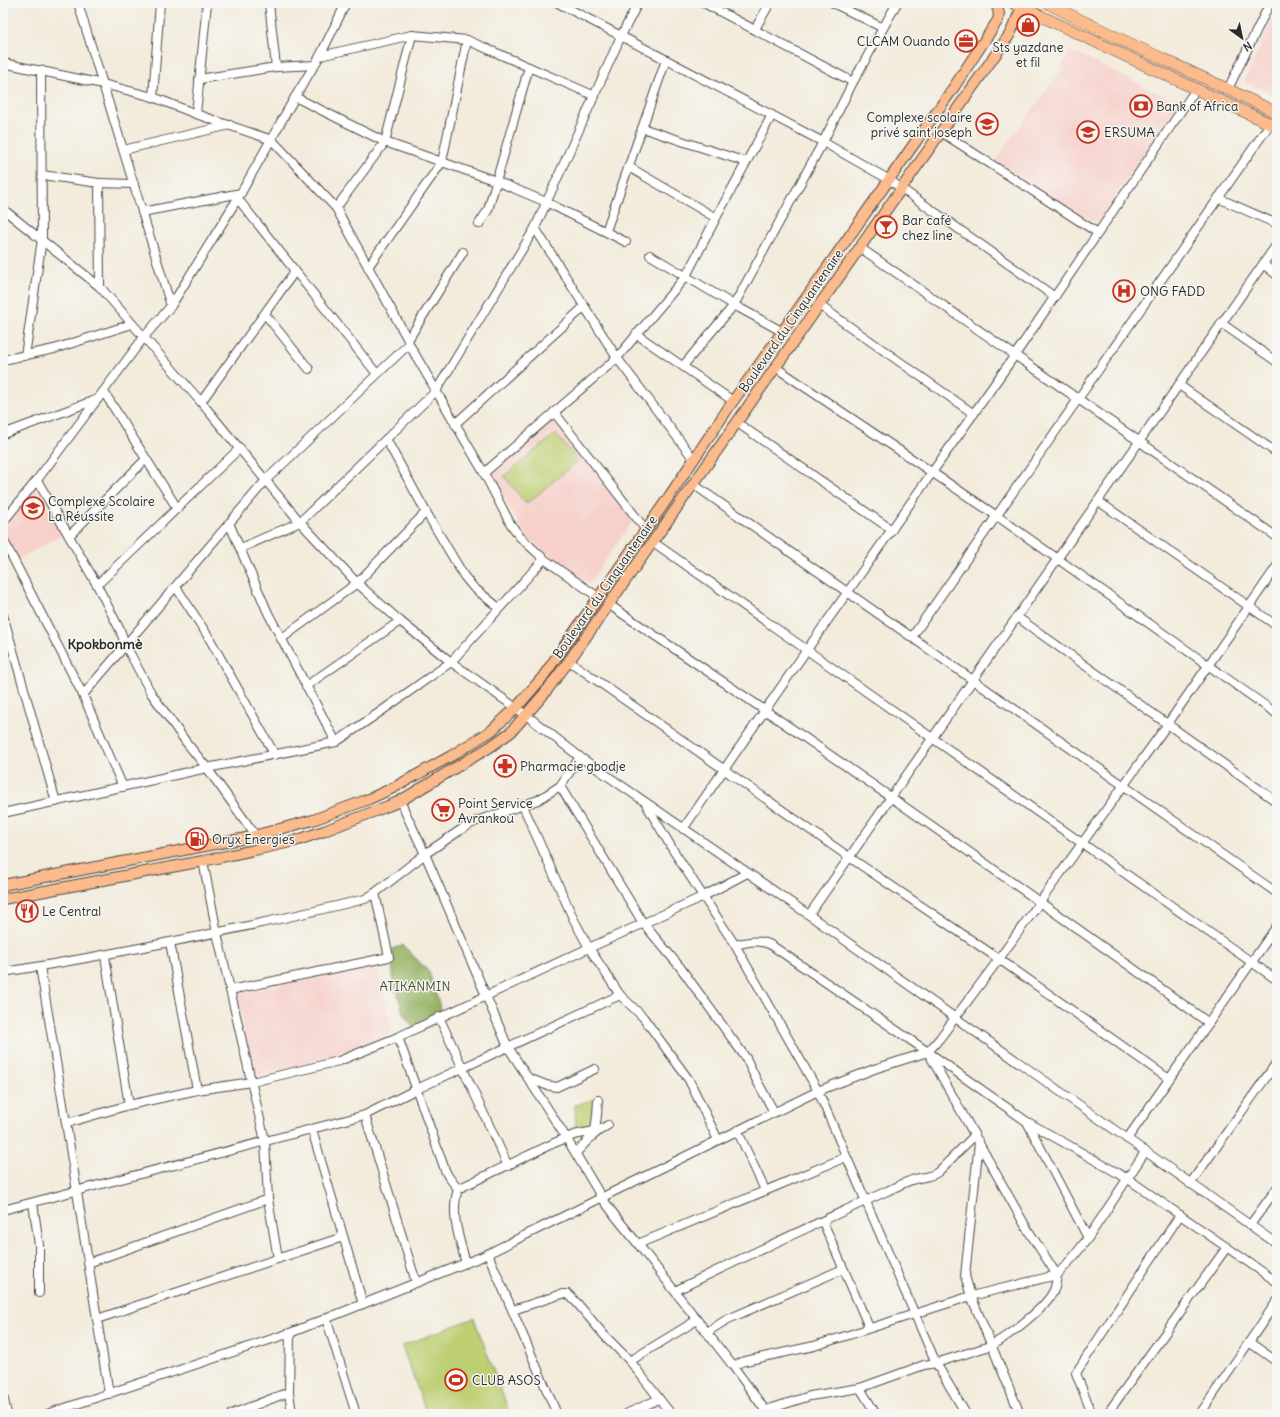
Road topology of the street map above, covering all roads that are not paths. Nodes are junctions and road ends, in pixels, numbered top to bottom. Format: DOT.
graph roads {
  1 [pos="78,3"];
  2 [pos="154,3"];
  3 [pos="207,3"];
  4 [pos="269,3"];
  5 [pos="346,3"];
  6 [pos="558,3"];
  7 [pos="638,3"];
  8 [pos="704,3"];
  9 [pos="770,3"];
  10 [pos="833,3"];
  11 [pos="897,3"];
  12 [pos="996,3"];
  13 [pos="1047,3"];
  14 [pos="1270,3"];
  15 [pos="1019,4"];
  16 [pos="159,7"];
  17 [pos="883,28"];
  18 [pos="755,29"];
  19 [pos="412,35"];
  20 [pos="621,36"];
  21 [pos="467,40"];
  22 [pos="320,56"];
  23 [pos="666,60"];
  24 [pos="3,63"];
  25 [pos="314,65"];
  26 [pos="276,67"];
  27 [pos="529,67"];
  28 [pos="41,70"];
  29 [pos="200,79"];
  30 [pos="853,82"];
  31 [pos="103,84"];
  32 [pos="1196,89"];
  33 [pos="1228,89"];
  34 [pos="595,96"];
  35 [pos="153,97"];
  36 [pos="295,97"];
  37 [pos="1277,113"];
  38 [pos="196,114"];
  39 [pos="772,115"];
  40 [pos="231,125"];
  41 [pos="1274,126"];
  42 [pos="642,128"];
  43 [pos="941,132"];
  44 [pos="272,140"];
  45 [pos="385,142"];
  46 [pos="823,142"];
  47 [pos="124,150"];
  48 [pos="442,162"];
  49 [pos="746,162"];
  50 [pos="629,167"];
  51 [pos="42,175"];
  52 [pos="888,179"];
  53 [pos="496,181"];
  54 [pos="99,183"];
  55 [pos="134,184"];
  56 [pos="902,188"];
  57 [pos="240,196"];
  58 [pos="1218,198"];
  59 [pos="546,202"];
  60 [pos="336,208"];
  61 [pos="3,209"];
  62 [pos="142,212"];
  63 [pos="716,218"];
  64 [pos="479,224"];
  65 [pos="1277,224"];
  66 [pos="535,228"];
  67 [pos="606,231"];
  68 [pos="1098,233"];
  69 [pos="42,239"];
  70 [pos="626,242"];
  71 [pos="1277,244"];
  72 [pos="859,248"];
  73 [pos="463,252"];
  74 [pos="650,255"];
  75 [pos="1263,264"];
  76 [pos="368,266"];
  77 [pos="295,271"];
  78 [pos="1277,275"];
  79 [pos="686,276"];
  80 [pos="100,287"];
  81 [pos="1055,296"];
  82 [pos="734,305"];
  83 [pos="819,305"];
  84 [pos="171,306"];
  85 [pos="584,307"];
  86 [pos="264,314"];
  87 [pos="1222,323"];
  88 [pos="132,324"];
  89 [pos="783,332"];
  90 [pos="636,334"];
  91 [pos="144,337"];
  92 [pos="408,342"];
  93 [pos="1015,355"];
  94 [pos="26,356"];
  95 [pos="616,358"];
  96 [pos="3,360"];
  97 [pos="1277,362"];
  98 [pos="683,366"];
  99 [pos="775,367"];
  100 [pos="309,369"];
  101 [pos="377,374"];
  102 [pos="1179,384"];
  103 [pos="436,391"];
  104 [pos="104,392"];
  105 [pos="98,399"];
  106 [pos="1079,399"];
  107 [pos="733,401"];
  108 [pos="201,402"];
  109 [pos="554,412"];
  110 [pos="974,414"];
  111 [pos="736,422"];
  112 [pos="455,424"];
  113 [pos="3,434"];
  114 [pos="386,439"];
  115 [pos="1140,441"];
  116 [pos="240,448"];
  117 [pos="1277,453"];
  118 [pos="146,458"];
  119 [pos="693,458"];
  120 [pos="932,472"];
  121 [pos="484,473"];
  122 [pos="37,480"];
  123 [pos="266,480"];
  124 [pos="693,484"];
  125 [pos="1098,501"];
  126 [pos="177,508"];
  127 [pos="426,512"];
  128 [pos="997,516"];
  129 [pos="3,522"];
  130 [pos="300,522"];
  131 [pos="229,523"];
  132 [pos="646,530"];
  133 [pos="892,530"];
  134 [pos="69,536"];
  135 [pos="1277,537"];
  136 [pos="3,539"];
  137 [pos="653,542"];
  138 [pos="241,548"];
  139 [pos="544,559"];
  140 [pos="1057,559"];
  141 [pos="1277,566"];
  142 [pos="357,583"];
  143 [pos="97,585"];
  144 [pos="176,586"];
  145 [pos="848,593"];
  146 [pos="598,598"];
  147 [pos="608,604"];
  148 [pos="1250,606"];
  149 [pos="499,608"];
  150 [pos="3,615"];
  151 [pos="1017,617"];
  152 [pos="400,621"];
  153 [pos="1277,626"];
  154 [pos="912,637"];
  155 [pos="281,639"];
  156 [pos="126,646"];
  157 [pos="806,651"];
  158 [pos="569,661"];
  159 [pos="450,662"];
  160 [pos="1208,665"];
  161 [pos="973,680"];
  162 [pos="306,686"];
  163 [pos="83,695"];
  164 [pos="516,708"];
  165 [pos="766,710"];
  166 [pos="1277,714"];
  167 [pos="526,716"];
  168 [pos="1167,725"];
  169 [pos="932,739"];
  170 [pos="336,742"];
  171 [pos="275,755"];
  172 [pos="580,757"];
  173 [pos="207,768"];
  174 [pos="724,769"];
  175 [pos="1123,785"];
  176 [pos="560,786"];
  177 [pos="123,787"];
  178 [pos="891,797"];
  179 [pos="400,801"];
  180 [pos="56,802"];
  181 [pos="1277,802"];
  182 [pos="645,803"];
  183 [pos="523,806"];
  184 [pos="3,814"];
  185 [pos="683,829"];
  186 [pos="256,836"];
  187 [pos="1081,844"];
  188 [pos="425,854"];
  189 [pos="849,857"];
  190 [pos="203,861"];
  191 [pos="747,873"];
  192 [pos="3,885"];
  193 [pos="375,893"];
  194 [pos="1277,893"];
  195 [pos="704,896"];
  196 [pos="3,899"];
  197 [pos="1040,902"];
  198 [pos="808,915"];
  199 [pos="643,923"];
  200 [pos="1277,926"];
  201 [pos="216,933"];
  202 [pos="170,942"];
  203 [pos="736,945"];
  204 [pos="589,948"];
  205 [pos="105,956"];
  206 [pos="999,959"];
  207 [pos="1251,962"];
  208 [pos="40,967"];
  209 [pos="3,972"];
  210 [pos="1277,980"];
  211 [pos="230,990"];
  212 [pos="620,995"];
  213 [pos="486,996"];
  214 [pos="439,1017"];
  215 [pos="955,1019"];
  216 [pos="1209,1023"];
  217 [pos="398,1037"];
  218 [pos="508,1047"];
  219 [pos="928,1052"];
  220 [pos="1277,1062"];
  221 [pos="463,1069"];
  222 [pos="595,1069"];
  223 [pos="528,1078"];
  224 [pos="1169,1079"];
  225 [pos="252,1082"];
  226 [pos="417,1089"];
  227 [pos="197,1090"];
  228 [pos="818,1091"];
  229 [pos="598,1100"];
  230 [pos="129,1105"];
  231 [pos="774,1112"];
  232 [pos="365,1115"];
  233 [pos="1026,1121"];
  234 [pos="67,1123"];
  235 [pos="608,1125"];
  236 [pos="312,1130"];
  237 [pos="737,1130"];
  238 [pos="597,1131"];
  239 [pos="567,1138"];
  240 [pos="977,1138"];
  241 [pos="1127,1139"];
  242 [pos="265,1140"];
  243 [pos="718,1140"];
  244 [pos="1145,1152"];
  245 [pos="576,1153"];
  246 [pos="846,1157"];
  247 [pos="508,1166"];
  248 [pos="1128,1179"];
  249 [pos="1190,1184"];
  250 [pos="1277,1188"];
  251 [pos="458,1189"];
  252 [pos="765,1190"];
  253 [pos="78,1191"];
  254 [pos="602,1198"];
  255 [pos="268,1199"];
  256 [pos="866,1201"];
  257 [pos="33,1203"];
  258 [pos="3,1210"];
  259 [pos="1180,1215"];
  260 [pos="823,1222"];
  261 [pos="1250,1226"];
  262 [pos="344,1237"];
  263 [pos="1088,1238"];
  264 [pos="638,1244"];
  265 [pos="1277,1244"];
  266 [pos="1227,1248"];
  267 [pos="488,1254"];
  268 [pos="278,1259"];
  269 [pos="88,1263"];
  270 [pos="466,1263"];
  271 [pos="843,1270"];
  272 [pos="1057,1275"];
  273 [pos="416,1282"];
  274 [pos="1277,1282"];
  275 [pos="675,1291"];
  276 [pos="39,1293"];
  277 [pos="970,1296"];
  278 [pos="1277,1300"];
  279 [pos="363,1304"];
  280 [pos="513,1310"];
  281 [pos="916,1314"];
  282 [pos="326,1318"];
  283 [pos="97,1319"];
  284 [pos="697,1320"];
  285 [pos="869,1327"];
  286 [pos="707,1332"];
  287 [pos="290,1333"];
  288 [pos="1248,1342"];
  289 [pos="990,1346"];
  290 [pos="630,1361"];
  291 [pos="1277,1362"];
  292 [pos="936,1363"];
  293 [pos="733,1366"];
  294 [pos="860,1388"];
  295 [pos="289,1392"];
  296 [pos="110,1394"];
  297 [pos="3,1396"];
  298 [pos="659,1399"];
  299 [pos="767,1412"];
  300 [pos="7,1414"];
  301 [pos="47,1414"];
  302 [pos="232,1414"];
  303 [pos="292,1414"];
  304 [pos="356,1414"];
  305 [pos="557,1414"];
  306 [pos="626,1414"];
  307 [pos="671,1414"];
  308 [pos="876,1414"];
  309 [pos="966,1414"];
  310 [pos="1020,1414"];
  311 [pos="1092,1414"];
  312 [pos="1107,1414"];
  313 [pos="1200,1414"];
  1 -- 31 [label="street"];
  2 -- 16 [label="street"];
  3 -- 29 [label="street"];
  4 -- 26 [label="street"];
  5 -- 22 [label="street"];
  6 -- 20 [label="street"];
  7 -- 20 [label="street"];
  8 -- 18 [label="street"];
  9 -- 18 [label="street"];
  10 -- 17 [label="street"];
  11 -- 17 [label="street"];
  12 -- 52 [label="main road, Boulevard du Cinquantenaire"];
  13 -- 33 [label="highway"];
  14 -- 33 [label="street"];
  15 -- 32 [label="highway"];
  15 -- 43 [label="main road, Boulevard du Cinquantenaire"];
  16 -- 35 [label="street"];
  17 -- 30 [label="street"];
  18 -- 30 [label="street"];
  19 -- 21 [label="street"];
  19 -- 22 [label="street"];
  19 -- 45 [label="street"];
  20 -- 23 [label="street"];
  20 -- 34 [label="street"];
  21 -- 27 [label="street"];
  21 -- 48 [label="street"];
  22 -- 25 [label="street"];
  23 -- 39 [label="street"];
  23 -- 42 [label="street"];
  24 -- 28 [label="street"];
  25 -- 26 [label="street"];
  25 -- 36 [label="street"];
  26 -- 29 [label="street"];
  27 -- 34 [label="street"];
  27 -- 53 [label="street"];
  28 -- 31 [label="street"];
  28 -- 51 [label="street"];
  29 -- 38 [label="street"];
  30 -- 46 [label="street"];
  31 -- 35 [label="street"];
  31 -- 47 [label="street"];
  32 -- 41 [label="highway"];
  32 -- 68 [label="street"];
  33 -- 37 [label="highway"];
  34 -- 59 [label="street"];
  35 -- 38 [label="street"];
  36 -- 44 [label="street"];
  36 -- 45 [label="street"];
  38 -- 40 [label="street"];
  39 -- 46 [label="street"];
  39 -- 49 [label="street"];
  40 -- 44 [label="street"];
  40 -- 47 [label="street"];
  41 -- 58 [label="street"];
  42 -- 49 [label="street"];
  42 -- 50 [label="street"];
  43 -- 56 [label="main road, Boulevard du Cinquantenaire"];
  43 -- 68 [label="street"];
  44 -- 57 [label="street"];
  44 -- 60 [label="street"];
  45 -- 48 [label="street"];
  45 -- 60 [label="street"];
  46 -- 52 [label="street"];
  46 -- 82 [label="street"];
  47 -- 55 [label="street"];
  48 -- 53 [label="street"];
  48 -- 76 [label="street"];
  49 -- 63 [label="street"];
  50 -- 63 [label="street"];
  50 -- 67 [label="street"];
  51 -- 54 [label="street"];
  51 -- 69 [label="street"];
  52 -- 56 [label="street"];
  52 -- 89 [label="main road, Boulevard du Cinquantenaire"];
  53 -- 59 [label="street"];
  53 -- 64 [label="street"];
  54 -- 55 [label="street"];
  54 -- 80 [label="street"];
  55 -- 62 [label="street"];
  56 -- 72 [label="main road, Boulevard du Cinquantenaire"];
  56 -- 81 [label="street"];
  57 -- 62 [label="street"];
  57 -- 77 [label="street"];
  57 -- 84 [label="street"];
  58 -- 65 [label="street"];
  58 -- 106 [label="street"];
  59 -- 66 [label="street"];
  59 -- 67 [label="street"];
  60 -- 76 [label="street"];
  61 -- 69 [label="street"];
  62 -- 84 [label="street"];
  63 -- 79 [label="street"];
  66 -- 85 [label="street"];
  66 -- 103 [label="street"];
  67 -- 70 [label="street"];
  68 -- 81 [label="street"];
  69 -- 80 [label="street"];
  69 -- 94 [label="street"];
  71 -- 75 [label="street"];
  72 -- 83 [label="main road, Boulevard du Cinquantenaire"];
  72 -- 93 [label="street"];
  73 -- 92 [label="street"];
  74 -- 79 [label="street"];
  75 -- 78 [label="street"];
  75 -- 87 [label="street"];
  76 -- 92 [label="street"];
  77 -- 86 [label="street"];
  77 -- 101 [label="street"];
  79 -- 82 [label="street"];
  79 -- 90 [label="street"];
  80 -- 88 [label="street"];
  81 -- 93 [label="street"];
  82 -- 89 [label="street"];
  82 -- 98 [label="street"];
  83 -- 99 [label="main road, Boulevard du Cinquantenaire"];
  83 -- 110 [label="street"];
  84 -- 91 [label="street"];
  85 -- 95 [label="street"];
  85 -- 112 [label="street"];
  86 -- 100 [label="street"];
  86 -- 108 [label="street"];
  87 -- 97 [label="street"];
  87 -- 102 [label="street"];
  88 -- 91 [label="street"];
  88 -- 94 [label="street"];
  89 -- 107 [label="main road, Boulevard du Cinquantenaire"];
  90 -- 95 [label="street"];
  90 -- 98 [label="street"];
  91 -- 104 [label="street"];
  91 -- 108 [label="street"];
  92 -- 101 [label="street"];
  92 -- 103 [label="street"];
  93 -- 106 [label="street"];
  93 -- 110 [label="street"];
  94 -- 96 [label="street"];
  95 -- 109 [label="street"];
  95 -- 119 [label="street"];
  98 -- 107 [label="street"];
  99 -- 111 [label="main road, Boulevard du Cinquantenaire"];
  99 -- 120 [label="street"];
  101 -- 123 [label="street"];
  102 -- 115 [label="street"];
  102 -- 117 [label="street"];
  103 -- 112 [label="street"];
  103 -- 114 [label="street"];
  104 -- 105 [label="street"];
  104 -- 118 [label="street"];
  105 -- 113 [label="street"];
  105 -- 122 [label="street"];
  106 -- 115 [label="street"];
  106 -- 128 [label="street"];
  107 -- 119 [label="main road, Boulevard du Cinquantenaire"];
  108 -- 116 [label="street"];
  109 -- 121 [label="street"];
  109 -- 132 [label="street"];
  110 -- 120 [label="street"];
  111 -- 124 [label="main road, Boulevard du Cinquantenaire"];
  111 -- 133 [label="street"];
  112 -- 121 [label="street"];
  114 -- 127 [label="street"];
  114 -- 130 [label="street"];
  115 -- 125 [label="street"];
  115 -- 135 [label="street"];
  116 -- 123 [label="street"];
  116 -- 126 [label="street"];
  118 -- 126 [label="street"];
  118 -- 134 [label="street"];
  119 -- 132 [label="main road, Boulevard du Cinquantenaire"];
  120 -- 128 [label="street"];
  120 -- 133 [label="street"];
  121 -- 139 [label="street"];
  122 -- 129 [label="street"];
  122 -- 134 [label="street"];
  123 -- 130 [label="street"];
  123 -- 131 [label="street"];
  124 -- 137 [label="main road, Boulevard du Cinquantenaire"];
  124 -- 145 [label="street"];
  125 -- 140 [label="street"];
  125 -- 148 [label="street"];
  126 -- 143 [label="street"];
  127 -- 142 [label="street"];
  127 -- 149 [label="street"];
  128 -- 140 [label="street"];
  128 -- 154 [label="street"];
  130 -- 138 [label="street"];
  130 -- 142 [label="street"];
  131 -- 138 [label="street"];
  131 -- 144 [label="street"];
  132 -- 146 [label="main road, Boulevard du Cinquantenaire"];
  133 -- 145 [label="street"];
  134 -- 143 [label="street"];
  136 -- 163 [label="street"];
  137 -- 147 [label="main road, Boulevard du Cinquantenaire"];
  137 -- 157 [label="street"];
  138 -- 155 [label="street"];
  139 -- 146 [label="street"];
  139 -- 149 [label="street"];
  140 -- 151 [label="street"];
  140 -- 160 [label="street"];
  141 -- 148 [label="street"];
  142 -- 152 [label="street"];
  142 -- 155 [label="street"];
  143 -- 156 [label="street"];
  144 -- 156 [label="street"];
  144 -- 171 [label="street"];
  145 -- 154 [label="street"];
  145 -- 157 [label="street"];
  146 -- 164 [label="main road, Boulevard du Cinquantenaire"];
  147 -- 158 [label="main road, Boulevard du Cinquantenaire"];
  147 -- 165 [label="street"];
  148 -- 153 [label="street"];
  148 -- 160 [label="street"];
  149 -- 159 [label="street"];
  150 -- 180 [label="street"];
  151 -- 161 [label="street"];
  151 -- 168 [label="street"];
  152 -- 159 [label="street"];
  152 -- 162 [label="street"];
  154 -- 161 [label="street"];
  155 -- 162 [label="street"];
  156 -- 163 [label="street"];
  156 -- 173 [label="street"];
  157 -- 165 [label="street"];
  157 -- 169 [label="street"];
  158 -- 167 [label="main road, Boulevard du Cinquantenaire"];
  158 -- 174 [label="street"];
  159 -- 164 [label="street"];
  159 -- 170 [label="street"];
  160 -- 166 [label="street"];
  160 -- 168 [label="street"];
  161 -- 169 [label="street"];
  161 -- 175 [label="street"];
  162 -- 170 [label="street"];
  163 -- 177 [label="street"];
  164 -- 167 [label="street"];
  164 -- 186 [label="main road, Boulevard du Cinquantenaire"];
  165 -- 174 [label="street"];
  165 -- 178 [label="street"];
  167 -- 172 [label="street"];
  167 -- 179 [label="main road, Boulevard du Cinquantenaire"];
  168 -- 175 [label="street"];
  168 -- 181 [label="street"];
  169 -- 178 [label="street"];
  169 -- 187 [label="street"];
  170 -- 171 [label="street"];
  171 -- 173 [label="street"];
  172 -- 176 [label="street"];
  172 -- 182 [label="street"];
  173 -- 177 [label="street"];
  173 -- 186 [label="street"];
  174 -- 185 [label="street"];
  174 -- 189 [label="street"];
  175 -- 187 [label="street"];
  175 -- 194 [label="street"];
  176 -- 183 [label="street"];
  176 -- 199 [label="street"];
  177 -- 180 [label="street"];
  178 -- 189 [label="street"];
  178 -- 197 [label="street"];
  179 -- 188 [label="street"];
  179 -- 190 [label="main road, Boulevard du Cinquantenaire"];
  180 -- 184 [label="street"];
  182 -- 185 [label="street"];
  182 -- 195 [label="street"];
  183 -- 188 [label="street"];
  183 -- 204 [label="street"];
  185 -- 191 [label="street"];
  186 -- 192 [label="main road, Boulevard du Cinquantenaire"];
  187 -- 197 [label="street"];
  187 -- 207 [label="street"];
  188 -- 193 [label="street"];
  188 -- 213 [label="street"];
  189 -- 198 [label="street"];
  189 -- 206 [label="street"];
  190 -- 196 [label="main road, Boulevard du Cinquantenaire"];
  190 -- 201 [label="street"];
  191 -- 195 [label="street"];
  191 -- 198 [label="street"];
  193 -- 201 [label="street"];
  193 -- 211 [label="street"];
  195 -- 199 [label="street"];
  195 -- 203 [label="street"];
  197 -- 206 [label="street"];
  197 -- 216 [label="street"];
  198 -- 215 [label="street"];
  199 -- 204 [label="street"];
  199 -- 231 [label="street"];
  200 -- 207 [label="street"];
  201 -- 202 [label="street"];
  201 -- 211 [label="street"];
  202 -- 205 [label="street"];
  202 -- 227 [label="street"];
  203 -- 219 [label="street"];
  203 -- 228 [label="street"];
  204 -- 212 [label="street"];
  204 -- 213 [label="street"];
  205 -- 208 [label="street"];
  205 -- 230 [label="street"];
  206 -- 215 [label="street"];
  206 -- 224 [label="street"];
  207 -- 210 [label="street"];
  207 -- 216 [label="street"];
  208 -- 209 [label="street"];
  208 -- 234 [label="street"];
  211 -- 225 [label="street"];
  212 -- 218 [label="street"];
  212 -- 243 [label="street"];
  213 -- 214 [label="street"];
  213 -- 218 [label="street"];
  214 -- 217 [label="street"];
  214 -- 221 [label="street"];
  215 -- 219 [label="street"];
  215 -- 241 [label="street"];
  216 -- 224 [label="street"];
  217 -- 225 [label="street"];
  217 -- 226 [label="street"];
  218 -- 221 [label="street"];
  218 -- 223 [label="street"];
  219 -- 228 [label="street"];
  219 -- 233 [label="street"];
  219 -- 240 [label="street"];
  220 -- 249 [label="street"];
  221 -- 226 [label="street"];
  221 -- 247 [label="street"];
  222 -- 223 [label="street"];
  223 -- 239 [label="street"];
  224 -- 241 [label="street"];
  225 -- 227 [label="street"];
  225 -- 242 [label="street"];
  226 -- 232 [label="street"];
  226 -- 251 [label="street"];
  227 -- 230 [label="street"];
  228 -- 231 [label="street"];
  228 -- 246 [label="street"];
  229 -- 238 [label="street"];
  230 -- 234 [label="street"];
  231 -- 237 [label="street"];
  232 -- 236 [label="street"];
  232 -- 273 [label="street"];
  233 -- 248 [label="street"];
  233 -- 263 [label="street"];
  234 -- 253 [label="street"];
  235 -- 238 [label="street"];
  236 -- 242 [label="street"];
  236 -- 262 [label="street"];
  237 -- 243 [label="street"];
  237 -- 252 [label="street"];
  238 -- 239 [label="street"];
  238 -- 245 [label="street"];
  239 -- 245 [label="street"];
  239 -- 247 [label="street"];
  240 -- 256 [label="street"];
  240 -- 272 [label="street"];
  240 -- 277 [label="street"];
  241 -- 244 [label="street"];
  242 -- 253 [label="street"];
  242 -- 255 [label="street"];
  243 -- 254 [label="street"];
  244 -- 248 [label="street"];
  244 -- 249 [label="street"];
  245 -- 254 [label="street"];
  246 -- 252 [label="street"];
  246 -- 256 [label="street"];
  247 -- 251 [label="street"];
  248 -- 259 [label="street"];
  248 -- 263 [label="street"];
  249 -- 261 [label="street"];
  250 -- 261 [label="street"];
  251 -- 270 [label="street"];
  252 -- 264 [label="street"];
  253 -- 257 [label="street"];
  253 -- 269 [label="street"];
  254 -- 264 [label="street"];
  254 -- 267 [label="street"];
  255 -- 268 [label="street"];
  255 -- 269 [label="street"];
  256 -- 260 [label="street"];
  256 -- 281 [label="street"];
  257 -- 258 [label="street"];
  257 -- 276 [label="street"];
  259 -- 266 [label="street"];
  259 -- 311 [label="street"];
  260 -- 271 [label="street"];
  260 -- 275 [label="street"];
  261 -- 265 [label="street"];
  262 -- 268 [label="street"];
  262 -- 279 [label="street"];
  263 -- 272 [label="street"];
  264 -- 275 [label="street"];
  266 -- 274 [label="street"];
  266 -- 312 [label="street"];
  267 -- 270 [label="street"];
  267 -- 280 [label="street"];
  268 -- 283 [label="street"];
  269 -- 283 [label="street"];
  270 -- 273 [label="street"];
  271 -- 285 [label="street"];
  271 -- 286 [label="street"];
  272 -- 277 [label="street"];
  272 -- 289 [label="street"];
  273 -- 279 [label="street"];
  275 -- 284 [label="street"];
  277 -- 281 [label="street"];
  277 -- 289 [label="street"];
  278 -- 288 [label="street"];
  279 -- 282 [label="street"];
  280 -- 290 [label="street"];
  280 -- 305 [label="street"];
  281 -- 285 [label="street"];
  281 -- 292 [label="street"];
  282 -- 287 [label="street"];
  282 -- 304 [label="street"];
  283 -- 296 [label="street"];
  284 -- 286 [label="street"];
  284 -- 290 [label="street"];
  285 -- 293 [label="street"];
  286 -- 293 [label="street"];
  287 -- 295 [label="street"];
  287 -- 296 [label="street"];
  288 -- 291 [label="street"];
  288 -- 313 [label="street"];
  289 -- 292 [label="street"];
  289 -- 310 [label="street"];
  290 -- 298 [label="street"];
  292 -- 294 [label="street"];
  292 -- 309 [label="street"];
  293 -- 299 [label="street"];
  294 -- 299 [label="street"];
  294 -- 308 [label="street"];
  295 -- 302 [label="street"];
  295 -- 303 [label="street"];
  296 -- 301 [label="street"];
  297 -- 300 [label="street"];
  298 -- 306 [label="street"];
  298 -- 307 [label="street"];
}
